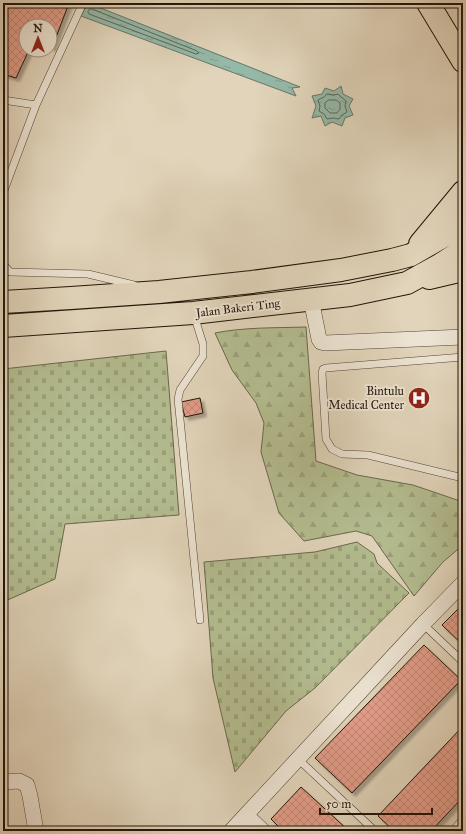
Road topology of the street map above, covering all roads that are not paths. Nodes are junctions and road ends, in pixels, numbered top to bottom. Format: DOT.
graph roads {
  1 [pos="83,3"];
  2 [pos="428,3"];
  3 [pos="463,61"];
  4 [pos="3,100"];
  5 [pos="36,105"];
  6 [pos="463,192"];
  7 [pos="3,193"];
  8 [pos="463,225"];
  9 [pos="463,250"];
  10 [pos="410,255"];
  11 [pos="3,264"];
  12 [pos="463,270"];
  13 [pos="406,283"];
  14 [pos="159,292"];
  15 [pos="311,299"];
  16 [pos="3,302"];
  17 [pos="193,313"];
  18 [pos="3,326"];
  19 [pos="463,337"];
  20 [pos="463,357"];
  21 [pos="463,478"];
  22 [pos="463,583"];
  23 [pos="200,620"];
  24 [pos="423,624"];
  25 [pos="463,662"];
  26 [pos="298,759"];
  27 [pos="3,782"];
  28 [pos="246,815"];
  29 [pos="463,825"];
  30 [pos="36,831"];
  31 [pos="231,831"];
  32 [pos="263,831"];
  33 [pos="376,831"];
  34 [pos="458,831"];
  1 -- 5 [label="lane"];
  2 -- 3 [label="main road"];
  4 -- 5 [label="lane"];
  5 -- 7 [label="lane"];
  6 -- 10 [label="main road"];
  8 -- 10 [label="main road, Jalan Bakeri Ting"];
  9 -- 13 [label="main road, Jalan Bakeri Ting"];
  10 -- 14 [label="main road, Jalan Bakeri Ting"];
  11 -- 14 [label="lane"];
  12 -- 13 [label="main road"];
  13 -- 15 [label="main road, Jalan Bakeri Ting"];
  14 -- 16 [label="main road, Jalan Bakeri Ting"];
  15 -- 17 [label="main road, Jalan Bakeri Ting"];
  15 -- 19 [label="street"];
  17 -- 18 [label="main road, Jalan Bakeri Ting"];
  17 -- 23 [label="lane"];
  20 -- 21 [label="lane"];
  22 -- 24 [label="street"];
  24 -- 25 [label="lane"];
  24 -- 26 [label="street"];
  26 -- 28 [label="street"];
  26 -- 33 [label="lane"];
  27 -- 30 [label="street"];
  28 -- 31 [label="street"];
  28 -- 32 [label="street"];
  29 -- 34 [label="street"];
}
